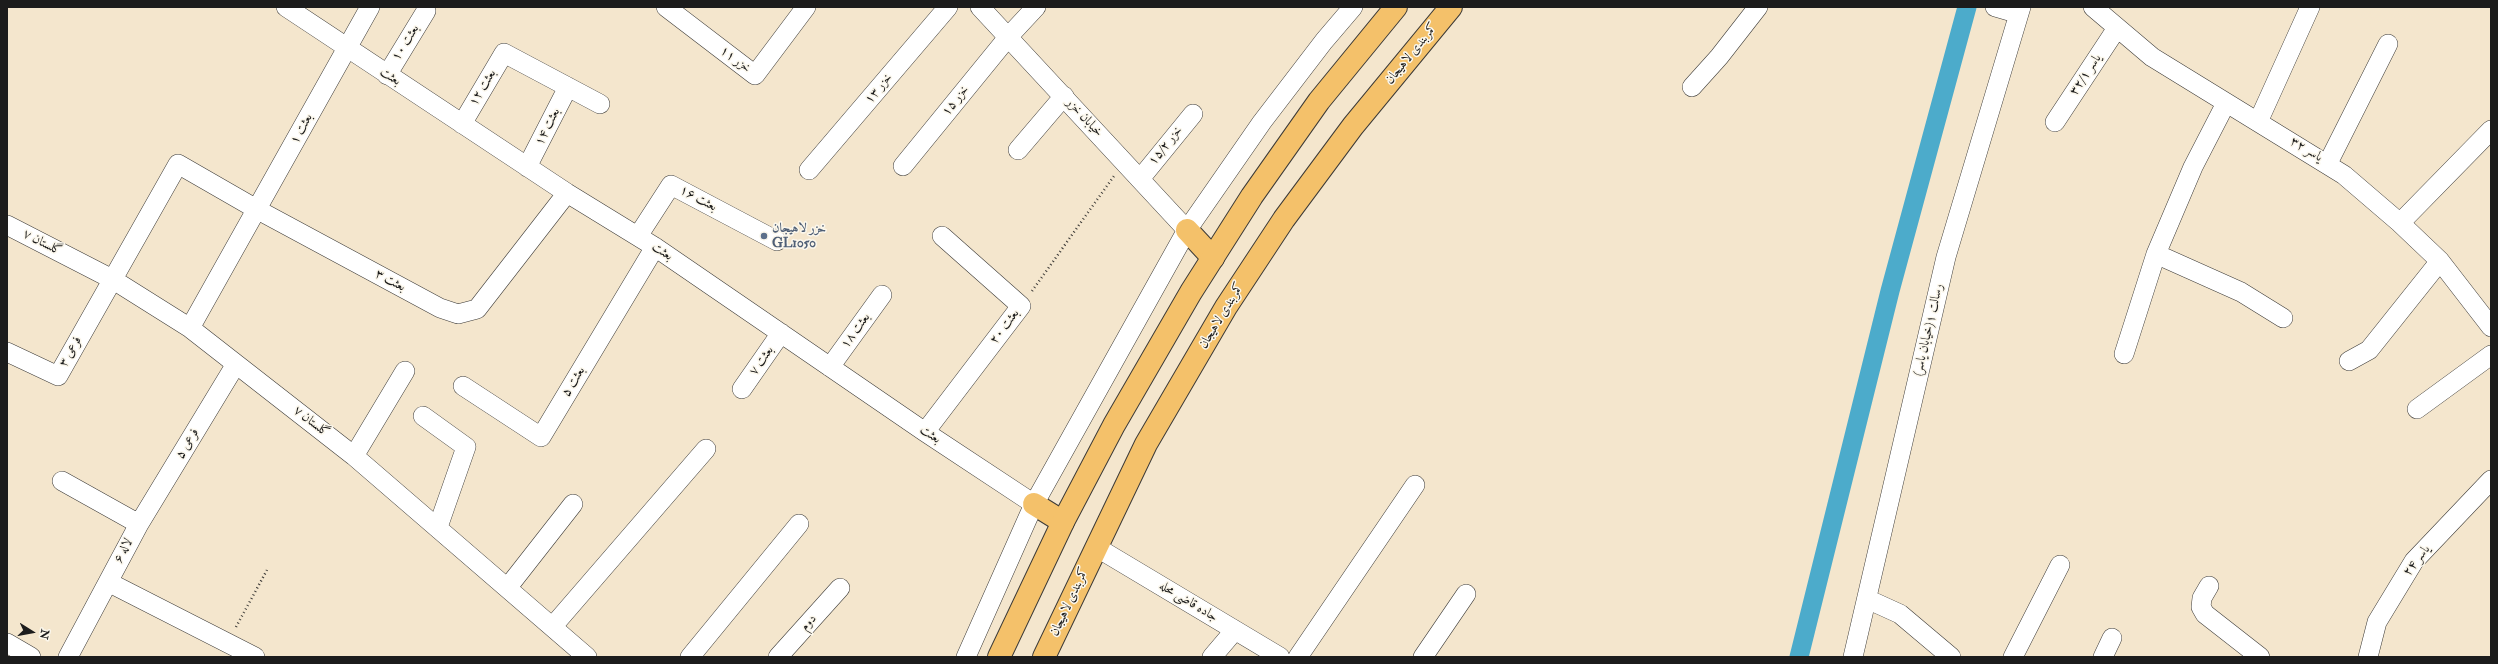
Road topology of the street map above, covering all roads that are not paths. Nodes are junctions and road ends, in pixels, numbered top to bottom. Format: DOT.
graph roads {
  1 [pos="286,7"];
  2 [pos="370,7"];
  3 [pos="666,7"];
  4 [pos="806,7"];
  5 [pos="948,7"];
  6 [pos="980,7"];
  7 [pos="1036,7"];
  8 [pos="1353,7"];
  9 [pos="1396,7"];
  10 [pos="1451,7"];
  11 [pos="1758,7"];
  12 [pos="1995,7"];
  13 [pos="2093,7"];
  14 [pos="2310,7"];
  15 [pos="2020,10"];
  16 [pos="426,11"];
  17 [pos="2117,28"];
  18 [pos="1009,36"];
  19 [pos="2388,44"];
  20 [pos="346,48"];
  21 [pos="387,75"];
  22 [pos="568,87"];
  23 [pos="1692,87"];
  24 [pos="1064,96"];
  25 [pos="2226,103"];
  26 [pos="600,104"];
  27 [pos="1193,114"];
  28 [pos="2054,122"];
  29 [pos="2258,122"];
  30 [pos="462,124"];
  31 [pos="2491,130"];
  32 [pos="1018,150"];
  33 [pos="2328,163"];
  34 [pos="903,166"];
  35 [pos="527,167"];
  36 [pos="809,170"];
  37 [pos="1140,179"];
  38 [pos="567,193"];
  39 [pos="258,210"];
  40 [pos="2400,222"];
  41 [pos="7,225"];
  42 [pos="1187,230"];
  43 [pos="638,236"];
  44 [pos="942,236"];
  45 [pos="777,242"];
  46 [pos="656,247"];
  47 [pos="2156,254"];
  48 [pos="1213,258"];
  49 [pos="2440,261"];
  50 [pos="112,279"];
  51 [pos="882,296"];
  52 [pos="2283,318"];
  53 [pos="2491,327"];
  54 [pos="190,328"];
  55 [pos="781,333"];
  56 [pos="7,352"];
  57 [pos="2124,354"];
  58 [pos="2491,356"];
  59 [pos="2349,361"];
  60 [pos="236,364"];
  61 [pos="830,366"];
  62 [pos="405,371"];
  63 [pos="463,386"];
  64 [pos="742,389"];
  65 [pos="2417,409"];
  66 [pos="422,416"];
  67 [pos="925,432"];
  68 [pos="706,449"];
  69 [pos="354,456"];
  70 [pos="62,480"];
  71 [pos="2491,480"];
  72 [pos="1415,484"];
  73 [pos="572,504"];
  74 [pos="1034,504"];
  75 [pos="1063,522"];
  76 [pos="139,524"];
  77 [pos="799,524"];
  78 [pos="438,527"];
  79 [pos="1096,547"];
  80 [pos="2060,565"];
  81 [pos="108,582"];
  82 [pos="508,586"];
  83 [pos="2209,586"];
  84 [pos="840,588"];
  85 [pos="1466,594"];
  86 [pos="1867,598"];
  87 [pos="554,626"];
  88 [pos="1235,630"];
  89 [pos="2112,638"];
  90 [pos="7,643"];
  91 [pos="31,657"];
  92 [pos="68,657"];
  93 [pos="255,657"];
  94 [pos="587,657"];
  95 [pos="690,657"];
  96 [pos="778,657"];
  97 [pos="966,657"];
  98 [pos="999,657"];
  99 [pos="1044,657"];
  100 [pos="1212,657"];
  101 [pos="1280,657"];
  102 [pos="1298,657"];
  103 [pos="1423,657"];
  104 [pos="1853,657"];
  105 [pos="1951,657"];
  106 [pos="2014,657"];
  107 [pos="2103,657"];
  108 [pos="2260,657"];
  109 [pos="2368,657"];
  1 -- 20 [label="street, بعثت"];
  2 -- 20 [label="street, بعثت ۱"];
  3 -- 4 [label="street, خزر ۱۱"];
  5 -- 36 [label="street, خزر ۱۳"];
  6 -- 18 [label="street, خیابان خزر"];
  7 -- 18 [label="street, خزر ۱۵"];
  8 -- 42 [label="street"];
  9 -- 48 [label="main road"];
  10 -- 79 [label="main road, کمربندی لاهیجان"];
  11 -- 23 [label="street"];
  12 -- 15 [label="street"];
  13 -- 17 [label="street, یاسر ۳۲"];
  14 -- 29 [label="street"];
  15 -- 86 [label="street, رسالت ۱(خیابان یاسر)"];
  16 -- 21 [label="street, بعثت ۱۰"];
  17 -- 25 [label="street, یاسر ۳۲"];
  17 -- 28 [label="street, یاسر ۳۲/۱"];
  18 -- 24 [label="street, خیابان خزر"];
  18 -- 34 [label="street, خزر ۱۵"];
  19 -- 33 [label="street"];
  20 -- 21 [label="street, بعثت"];
  20 -- 39 [label="street, بعثت ۱"];
  21 -- 30 [label="street, بعثت"];
  22 -- 26 [label="street"];
  22 -- 30 [label="street, بعثت ۱۲"];
  22 -- 35 [label="street, بعثت ۱۴"];
  24 -- 32 [label="street"];
  24 -- 37 [label="street, خیابان خزر"];
  25 -- 29 [label="street, یاسر ۳۲"];
  25 -- 47 [label="street"];
  27 -- 37 [label="street, خزر ۱۵/۲"];
  29 -- 33 [label="street, یاسر ۳۲"];
  30 -- 35 [label="street, بعثت"];
  31 -- 40 [label="street"];
  33 -- 40 [label="street, یاسر ۳۲"];
  35 -- 38 [label="street, بعثت"];
  37 -- 42 [label="street, خیابان خزر"];
  38 -- 39 [label="street, بعثت ۳"];
  38 -- 43 [label="street, بعثت"];
  39 -- 50 [label="street, بعثت ۳"];
  39 -- 54 [label="street, بعثت ۱"];
  40 -- 49 [label="street, یاسر ۳۲"];
  41 -- 50 [label="street, گلستان ۷"];
  42 -- 48 [label="main road"];
  42 -- 74 [label="street"];
  43 -- 45 [label="street, بعثت ۱۶"];
  43 -- 46 [label="street, بعثت"];
  44 -- 67 [label="street, بعثت ۲۰"];
  46 -- 55 [label="street, بعثت"];
  46 -- 63 [label="street, بعثت ۵"];
  47 -- 52 [label="street"];
  47 -- 57 [label="street"];
  48 -- 75 [label="main road"];
  49 -- 53 [label="street, یاسر ۳۲"];
  49 -- 59 [label="street"];
  50 -- 54 [label="street, گلستان ۷"];
  50 -- 56 [label="street, فرعی ۳"];
  51 -- 61 [label="street, بعثت ۱۸"];
  54 -- 60 [label="street, گلستان ۷"];
  55 -- 61 [label="street, بعثت"];
  55 -- 64 [label="street, بعثت ۷"];
  58 -- 65 [label="street"];
  60 -- 69 [label="street, گلستان ۷"];
  60 -- 76 [label="street, فرعی ۵"];
  61 -- 67 [label="street, بعثت"];
  62 -- 69 [label="street"];
  66 -- 78 [label="street"];
  67 -- 74 [label="street, بعثت"];
  68 -- 87 [label="street"];
  69 -- 78 [label="street, گلستان ۷"];
  70 -- 76 [label="street, لاله ۶"];
  71 -- 109 [label="street, یاسر ۲۴"];
  72 -- 102 [label="street"];
  73 -- 82 [label="street"];
  74 -- 75 [label="main road"];
  74 -- 97 [label="street"];
  75 -- 98 [label="main road"];
  76 -- 81 [label="street, لاله ۶"];
  77 -- 95 [label="street"];
  78 -- 82 [label="street, گلستان ۷"];
  79 -- 88 [label="street, جاده قاضی محله"];
  79 -- 99 [label="main road, کمربندی لاهیجان"];
  80 -- 106 [label="street"];
  81 -- 92 [label="street, لاله ۶"];
  81 -- 93 [label="street"];
  82 -- 87 [label="street, گلستان ۷"];
  83 -- 108 [label="street"];
  84 -- 96 [label="street, دوم"];
  85 -- 103 [label="street"];
  86 -- 104 [label="street, رسالت ۱(خیابان یاسر)"];
  86 -- 105 [label="street"];
  87 -- 94 [label="street, گلستان ۷"];
  88 -- 100 [label="street"];
  88 -- 101 [label="street, جاده قاضی محله"];
  89 -- 107 [label="street"];
  90 -- 91 [label="street"];
}
